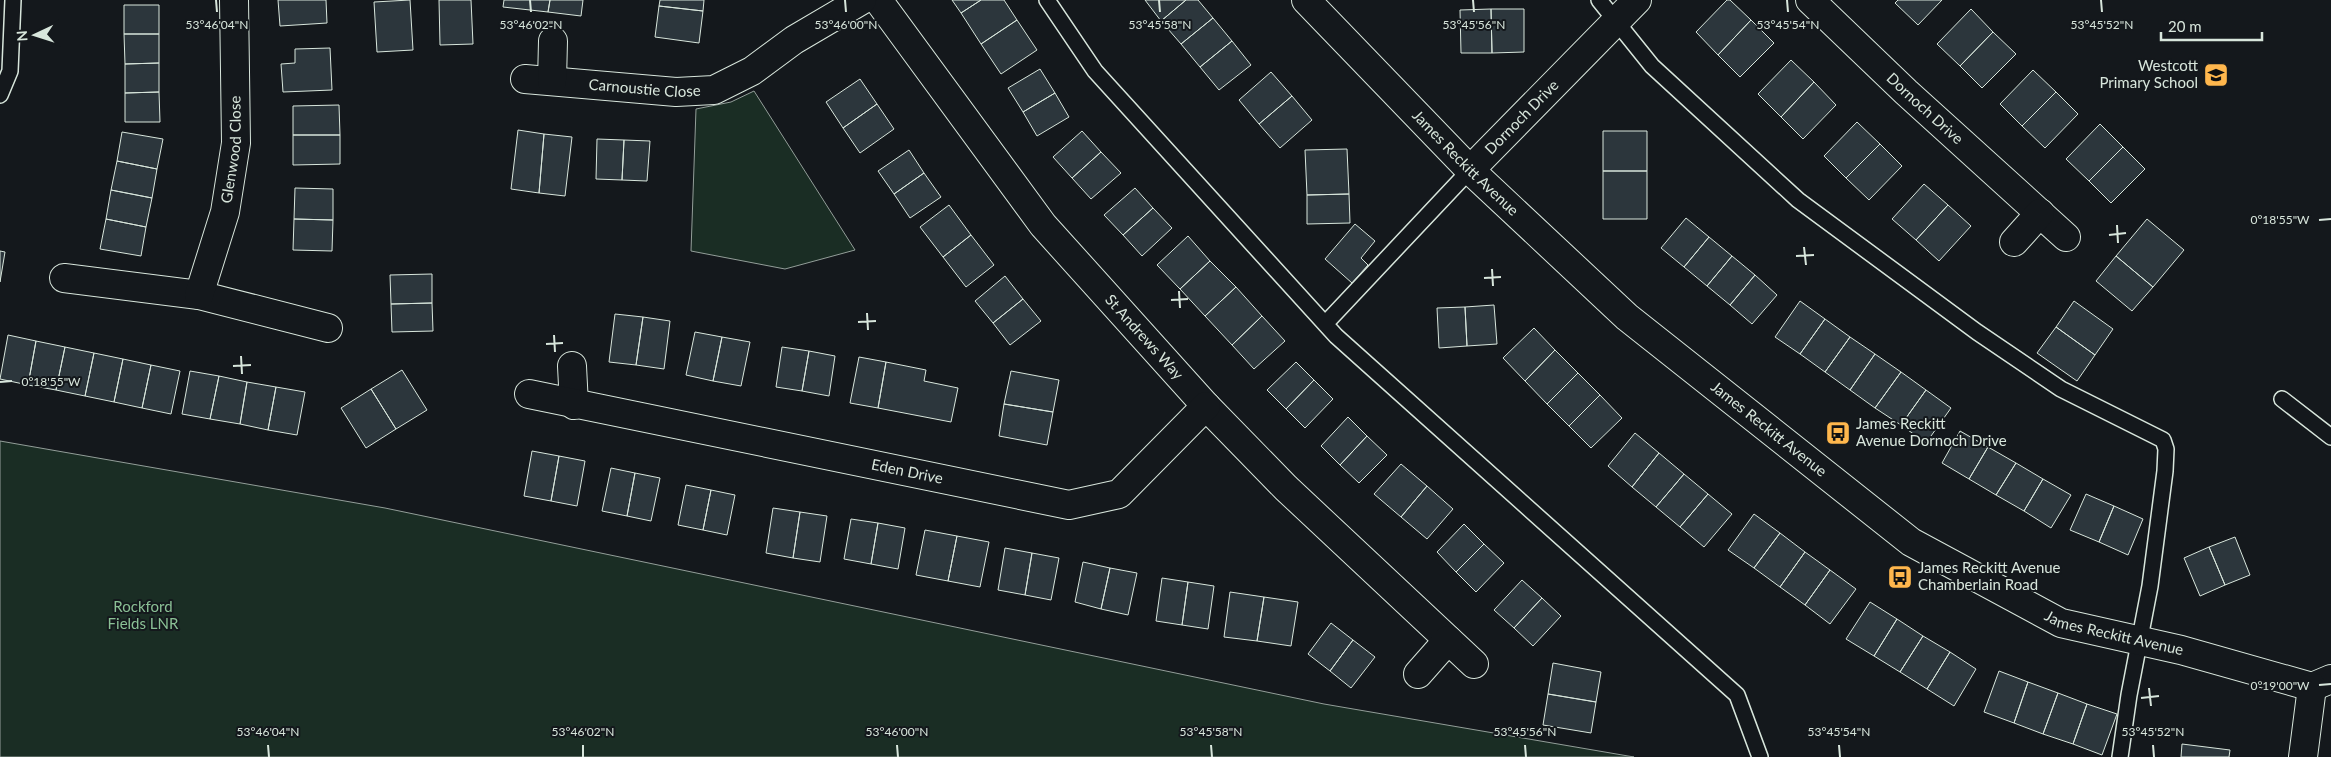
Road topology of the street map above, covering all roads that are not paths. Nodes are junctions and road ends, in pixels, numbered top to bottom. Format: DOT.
graph roads {
  1 [pos="13,0"];
  2 [pos="234,0"];
  3 [pos="862,0"];
  4 [pos="878,0"];
  5 [pos="1047,0"];
  6 [pos="1306,0"];
  7 [pos="1599,0"];
  8 [pos="1637,0"];
  9 [pos="1810,0"];
  10 [pos="1617,20"];
  11 [pos="553,41"];
  12 [pos="525,79"];
  13 [pos="552,81"];
  14 [pos="0,95"];
  15 [pos="1470,170"];
  16 [pos="2040,213"];
  17 [pos="2066,237"];
  18 [pos="2014,242"];
  19 [pos="64,278"];
  20 [pos="199,295"];
  21 [pos="1325,324"];
  22 [pos="328,328"];
  23 [pos="572,366"];
  24 [pos="529,394"];
  25 [pos="2282,399"];
  26 [pos="574,405"];
  27 [pos="1206,406"];
  28 [pos="2331,437"];
  29 [pos="1448,640"];
  30 [pos="2140,641"];
  31 [pos="1474,664"];
  32 [pos="1418,674"];
  33 [pos="2321,683"];
  34 [pos="1760,757"];
  35 [pos="2120,757"];
  36 [pos="2303,757"];
  1 -- 14 [label="lane"];
  2 -- 20 [label="street, Glenwood Close"];
  3 -- 13 [label="street, Carnoustie Close"];
  4 -- 27 [label="street, St Andrews Way"];
  5 -- 21 [label="lane"];
  6 -- 15 [label="street, James Reckitt Avenue"];
  7 -- 10 [label="lane"];
  8 -- 10 [label="street, Dornoch Drive"];
  9 -- 16 [label="street, Dornoch Drive"];
  10 -- 15 [label="street, Dornoch Drive"];
  10 -- 30 [label="lane"];
  11 -- 13 [label="street"];
  12 -- 13 [label="street, Carnoustie Close"];
  15 -- 21 [label="lane"];
  15 -- 30 [label="street, James Reckitt Avenue"];
  16 -- 17 [label="street, Dornoch Drive"];
  16 -- 18 [label="street"];
  19 -- 20 [label="street"];
  20 -- 22 [label="street"];
  21 -- 34 [label="lane"];
  23 -- 26 [label="street"];
  24 -- 26 [label="street, Eden Drive"];
  25 -- 28 [label="lane"];
  26 -- 27 [label="street, Eden Drive"];
  27 -- 29 [label="street, St Andrews Way"];
  29 -- 31 [label="street, St Andrews Way"];
  29 -- 32 [label="street"];
  30 -- 33 [label="street, James Reckitt Avenue"];
  30 -- 35 [label="lane"];
  33 -- 36 [label="street"];
}
